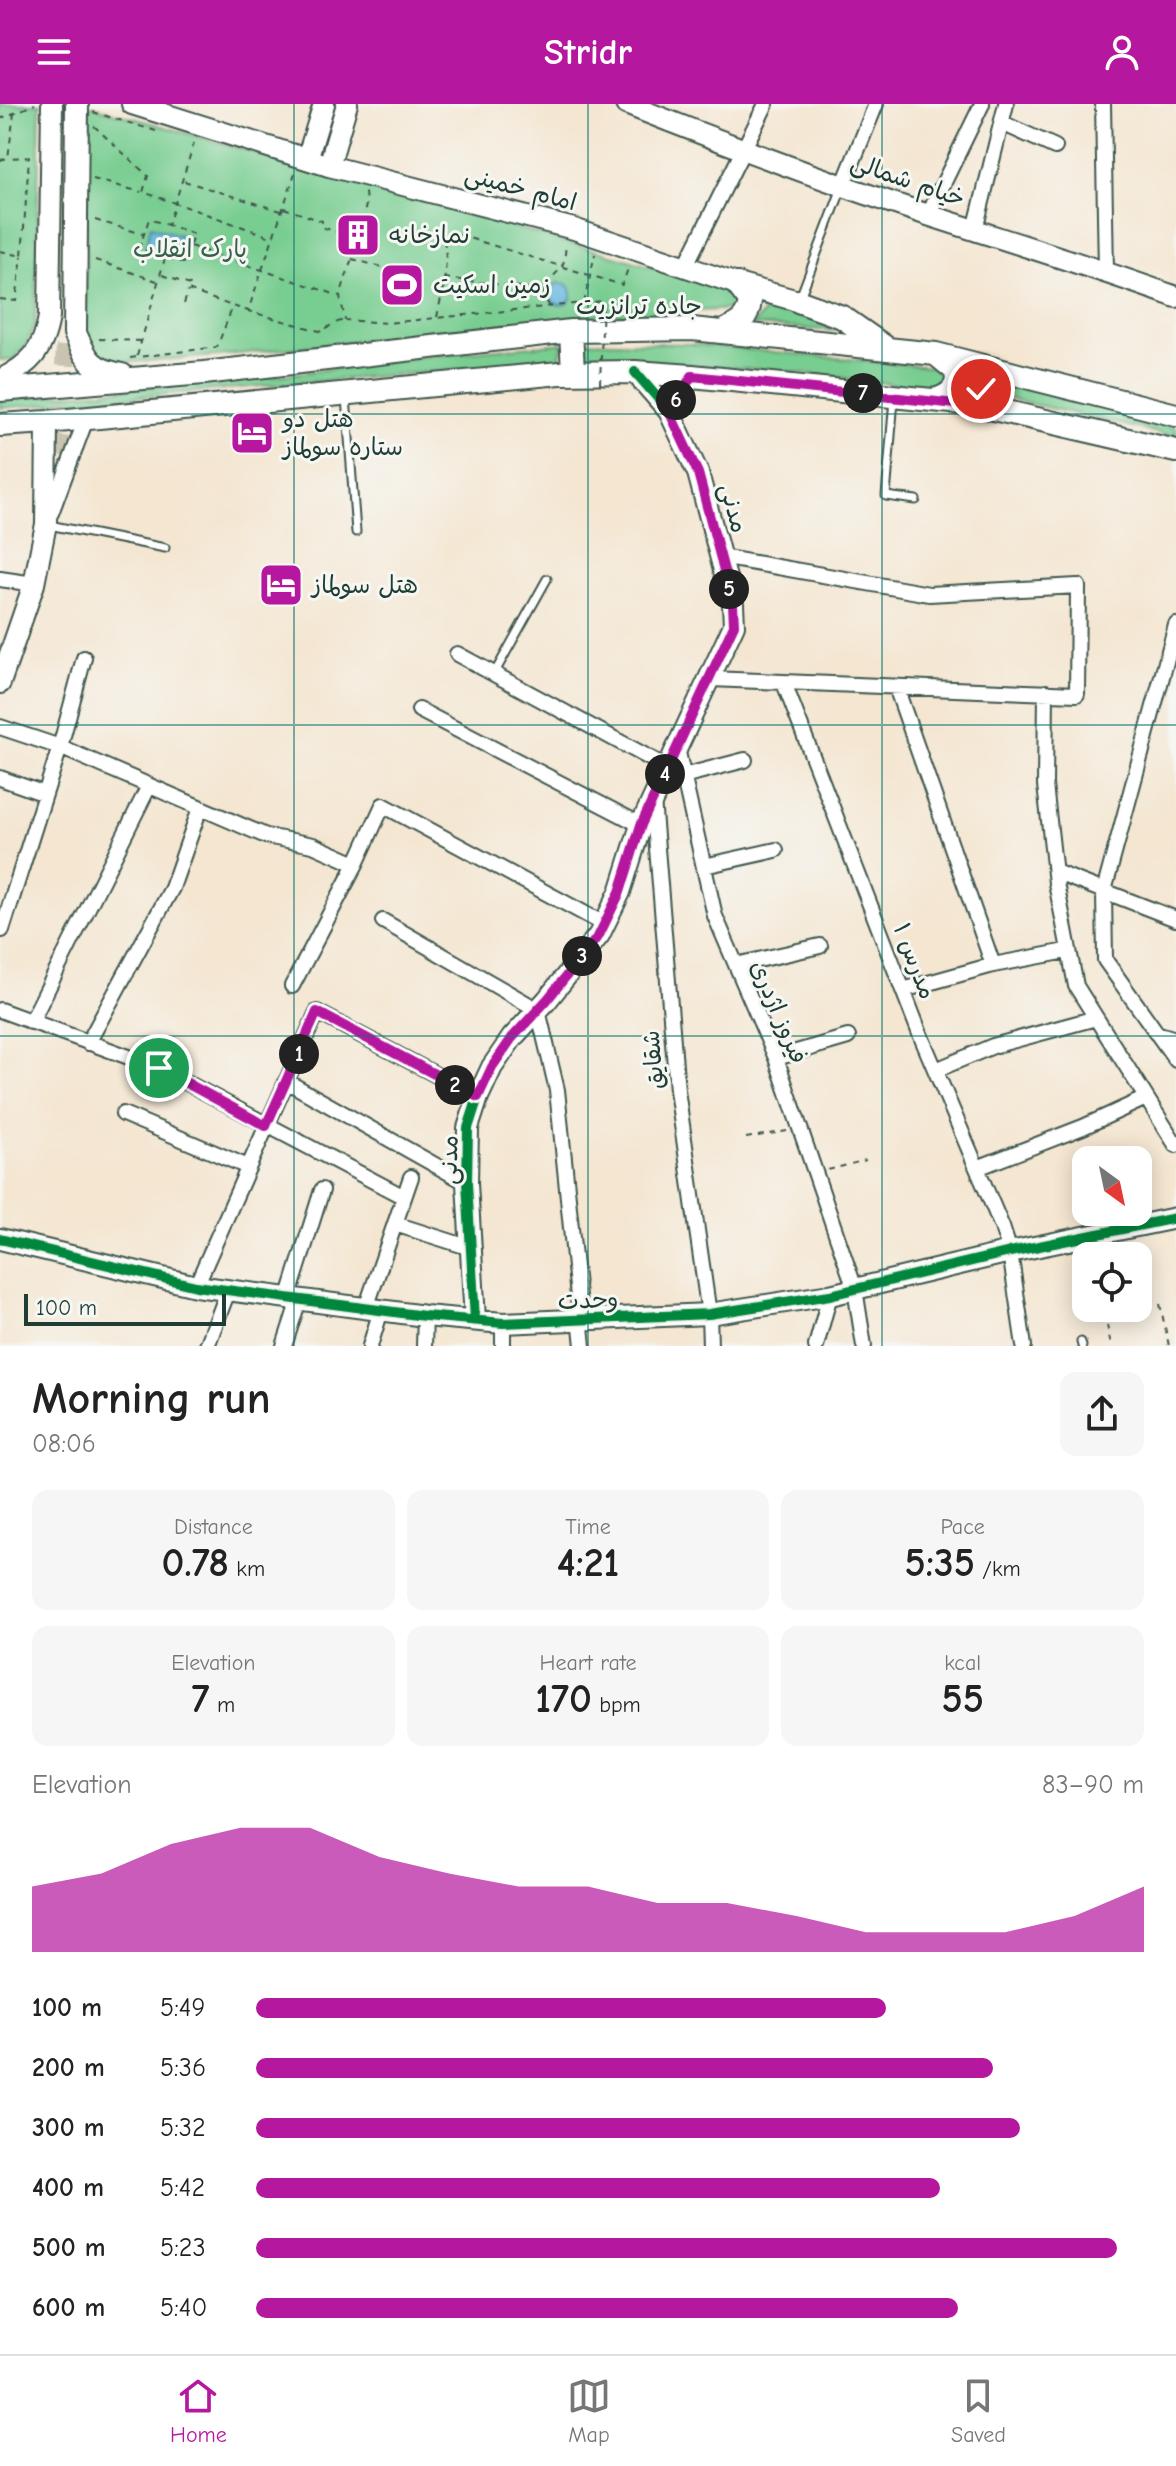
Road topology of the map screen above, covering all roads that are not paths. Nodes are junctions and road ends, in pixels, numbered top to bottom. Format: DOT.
graph roads {
  1 [pos="52,104"];
  2 [pos="66,104"];
  3 [pos="132,104"];
  4 [pos="324,104"];
  5 [pos="347,104"];
  6 [pos="626,104"];
  7 [pos="766,104"];
  8 [pos="876,104"];
  9 [pos="982,104"];
  10 [pos="1006,104"];
  11 [pos="1103,104"];
  12 [pos="82,112"];
  13 [pos="1002,123"];
  14 [pos="1055,147"];
  15 [pos="744,151"];
  16 [pos="301,166"];
  17 [pos="329,166"];
  18 [pos="843,186"];
  19 [pos="928,215"];
  20 [pos="975,230"];
  21 [pos="686,265"];
  22 [pos="1106,271"];
  23 [pos="737,284"];
  24 [pos="1176,297"];
  25 [pos="798,301"];
  26 [pos="571,331"];
  27 [pos="722,332"];
  28 [pos="66,346"];
  29 [pos="886,347"];
  30 [pos="936,354"];
  31 [pos="997,370"];
  32 [pos="573,372"];
  33 [pos="635,372"];
  34 [pos="692,376"];
  35 [pos="139,378"];
  36 [pos="0,380"];
  37 [pos="0,390"];
  38 [pos="346,394"];
  39 [pos="894,397"];
  40 [pos="933,400"];
  41 [pos="994,408"];
  42 [pos="669,411"];
  43 [pos="1176,415"];
  44 [pos="86,419"];
  45 [pos="47,422"];
  46 [pos="0,425"];
  47 [pos="1176,451"];
  48 [pos="916,500"];
  49 [pos="46,524"];
  50 [pos="356,532"];
  51 [pos="165,548"];
  52 [pos="721,557"];
  53 [pos="0,579"];
  54 [pos="547,579"];
  55 [pos="34,584"];
  56 [pos="1176,625"];
  57 [pos="457,654"];
  58 [pos="84,658"];
  59 [pos="494,674"];
  60 [pos="710,679"];
  61 [pos="0,683"];
  62 [pos="784,683"];
  63 [pos="896,687"];
  64 [pos="1046,692"];
  65 [pos="419,710"];
  66 [pos="0,727"];
  67 [pos="60,747"];
  68 [pos="745,760"];
  69 [pos="676,772"];
  70 [pos="0,778"];
  71 [pos="149,786"];
  72 [pos="45,794"];
  73 [pos="653,800"];
  74 [pos="200,808"];
  75 [pos="641,825"];
  76 [pos="776,850"];
  77 [pos="356,864"];
  78 [pos="704,866"];
  79 [pos="1055,872"];
  80 [pos="1104,891"];
  81 [pos="1176,919"];
  82 [pos="383,921"];
  83 [pos="604,924"];
  84 [pos="2,930"];
  85 [pos="820,946"];
  86 [pos="1067,951"];
  87 [pos="736,965"];
  88 [pos="993,965"];
  89 [pos="292,986"];
  90 [pos="903,990"];
  91 [pos="0,1010"];
  92 [pos="538,1010"];
  93 [pos="1096,1018"];
  94 [pos="31,1022"];
  95 [pos="1156,1033"];
  96 [pos="848,1037"];
  97 [pos="1176,1039"];
  98 [pos="88,1043"];
  99 [pos="776,1058"];
  100 [pos="1176,1060"];
  101 [pos="936,1070"];
  102 [pos="286,1081"];
  103 [pos="478,1097"];
  104 [pos="1146,1098"];
  105 [pos="123,1114"];
  106 [pos="266,1126"];
  107 [pos="1176,1145"];
  108 [pos="248,1167"];
  109 [pos="977,1168"];
  110 [pos="411,1177"];
  111 [pos="467,1183"];
  112 [pos="322,1190"];
  113 [pos="404,1197"];
  114 [pos="1176,1218"];
  115 [pos="395,1224"];
  116 [pos="0,1239"];
  117 [pos="471,1248"];
  118 [pos="1010,1252"];
  119 [pos="196,1286"];
  120 [pos="855,1289"];
  121 [pos="228,1291"];
  122 [pos="830,1295"];
  123 [pos="294,1300"];
  124 [pos="374,1309"];
  125 [pos="709,1314"];
  126 [pos="425,1316"];
  127 [pos="475,1320"];
  128 [pos="580,1321"];
  129 [pos="503,1323"];
  130 [pos="207,1346"];
  131 [pos="284,1346"];
  132 [pos="370,1346"];
  133 [pos="424,1346"];
  134 [pos="503,1346"];
  135 [pos="583,1346"];
  136 [pos="710,1346"];
  137 [pos="816,1346"];
  138 [pos="864,1346"];
  139 [pos="1024,1346"];
  1 -- 36 [label="street"];
  2 -- 28 [label="street"];
  3 -- 16 [label="street, امام خمینی"];
  4 -- 16 [label="street"];
  5 -- 17 [label="street"];
  6 -- 15 [label="street, خیام شمالی"];
  7 -- 15 [label="street"];
  8 -- 18 [label="street"];
  9 -- 19 [label="street"];
  10 -- 13 [label="street"];
  11 -- 22 [label="street"];
  12 -- 35 [label="main road"];
  13 -- 14 [label="street"];
  13 -- 20 [label="street"];
  15 -- 18 [label="street, خیام شمالی"];
  15 -- 21 [label="street"];
  16 -- 17 [label="street, امام خمینی"];
  17 -- 21 [label="street, امام خمینی"];
  18 -- 19 [label="street, خیام شمالی"];
  18 -- 25 [label="lane"];
  19 -- 20 [label="street, خیام شمالی"];
  20 -- 22 [label="street, خیام شمالی"];
  21 -- 23 [label="street, امام خمینی"];
  22 -- 24 [label="street, خیام شمالی"];
  23 -- 25 [label="street, امام خمینی"];
  23 -- 27 [label="main road"];
  25 -- 29 [label="main road, امام خمینی"];
  26 -- 27 [label="main road, جاده ترانزیت"];
  26 -- 32 [label="main road"];
  26 -- 35 [label="main road, جاده ترانزیت"];
  27 -- 29 [label="main road, جاده ترانزیت"];
  29 -- 30 [label="main road, جاده ترانزیت"];
  30 -- 31 [label="main road, جاده ترانزیت"];
  30 -- 40 [label="main road"];
  31 -- 41 [label="main road"];
  31 -- 43 [label="main road, جاده ترانزیت"];
  32 -- 33 [label="main road"];
  32 -- 38 [label="main road"];
  33 -- 34 [label="main road"];
  33 -- 42 [label="street, مدنی"];
  34 -- 39 [label="main road"];
  34 -- 42 [label="street"];
  35 -- 37 [label="main road, جاده ترانزیت"];
  38 -- 44 [label="main road"];
  38 -- 50 [label="lane"];
  39 -- 40 [label="main road"];
  39 -- 48 [label="lane"];
  40 -- 41 [label="main road"];
  41 -- 47 [label="main road"];
  42 -- 52 [label="street, مدنی"];
  44 -- 45 [label="main road"];
  44 -- 49 [label="street"];
  45 -- 46 [label="main road"];
  45 -- 49 [label="street"];
  49 -- 51 [label="lane"];
  49 -- 55 [label="street"];
  52 -- 60 [label="street, مدنی"];
  52 -- 64 [label="street"];
  53 -- 55 [label="street"];
  54 -- 59 [label="lane"];
  55 -- 61 [label="street"];
  56 -- 80 [label="street"];
  57 -- 59 [label="street"];
  58 -- 67 [label="street"];
  59 -- 69 [label="street"];
  60 -- 62 [label="street"];
  60 -- 69 [label="street, مدنی"];
  62 -- 63 [label="street"];
  62 -- 90 [label="street, مدرس ۱"];
  63 -- 64 [label="street"];
  63 -- 88 [label="street"];
  64 -- 79 [label="street"];
  65 -- 75 [label="street"];
  66 -- 67 [label="street"];
  67 -- 71 [label="street"];
  67 -- 72 [label="street"];
  68 -- 69 [label="street"];
  69 -- 73 [label="street, مدنی"];
  69 -- 78 [label="street, فیروز اژدری"];
  70 -- 72 [label="street"];
  71 -- 74 [label="street"];
  71 -- 94 [label="street"];
  72 -- 84 [label="street"];
  73 -- 75 [label="street, مدنی"];
  73 -- 125 [label="street, شقایق"];
  74 -- 77 [label="street"];
  74 -- 98 [label="street"];
  75 -- 83 [label="street, مدنی"];
  76 -- 78 [label="street"];
  77 -- 83 [label="street"];
  77 -- 89 [label="street"];
  78 -- 87 [label="street, فیروز اژدری"];
  79 -- 80 [label="street"];
  79 -- 86 [label="street"];
  80 -- 81 [label="street"];
  80 -- 95 [label="street"];
  82 -- 92 [label="street"];
  83 -- 92 [label="street, مدنی"];
  85 -- 87 [label="street"];
  86 -- 88 [label="street"];
  86 -- 93 [label="street"];
  87 -- 99 [label="street, فیروز اژدری"];
  88 -- 90 [label="street"];
  90 -- 101 [label="street, مدرس ۱"];
  91 -- 94 [label="street"];
  92 -- 103 [label="street, مدنی"];
  92 -- 128 [label="street"];
  93 -- 101 [label="street"];
  93 -- 104 [label="street"];
  94 -- 98 [label="street"];
  95 -- 97 [label="street"];
  95 -- 100 [label="street"];
  96 -- 99 [label="street"];
  98 -- 106 [label="street"];
  99 -- 120 [label="street, فیروز اژدری"];
  101 -- 109 [label="street, مدرس ۱"];
  102 -- 103 [label="street"];
  102 -- 106 [label="street"];
  102 -- 111 [label="street"];
  103 -- 111 [label="street, مدنی"];
  104 -- 107 [label="street"];
  104 -- 109 [label="street"];
  105 -- 108 [label="street"];
  106 -- 108 [label="street"];
  106 -- 113 [label="street"];
  108 -- 119 [label="street"];
  109 -- 118 [label="street, مدرس ۱"];
  110 -- 113 [label="street"];
  111 -- 117 [label="street, مدنی"];
  112 -- 123 [label="street"];
  113 -- 115 [label="street"];
  114 -- 118 [label="street, وحدت"];
  115 -- 117 [label="street"];
  115 -- 124 [label="street"];
  116 -- 119 [label="street, وحدت"];
  117 -- 127 [label="street, مدنی"];
  118 -- 120 [label="street, وحدت"];
  118 -- 139 [label="street, مدرس ۱"];
  119 -- 121 [label="street, وحدت"];
  120 -- 122 [label="street, وحدت"];
  120 -- 138 [label="street, فیروز اژدری"];
  121 -- 123 [label="street, وحدت"];
  121 -- 130 [label="street"];
  122 -- 125 [label="street, وحدت"];
  122 -- 137 [label="street"];
  123 -- 124 [label="street, وحدت"];
  123 -- 131 [label="street"];
  124 -- 126 [label="street, وحدت"];
  124 -- 132 [label="street"];
  125 -- 128 [label="street, وحدت"];
  125 -- 136 [label="street, شقایق"];
  126 -- 127 [label="street, وحدت"];
  126 -- 133 [label="street"];
  127 -- 129 [label="street, وحدت"];
  128 -- 129 [label="street, وحدت"];
  128 -- 135 [label="street"];
  129 -- 134 [label="street"];
}
